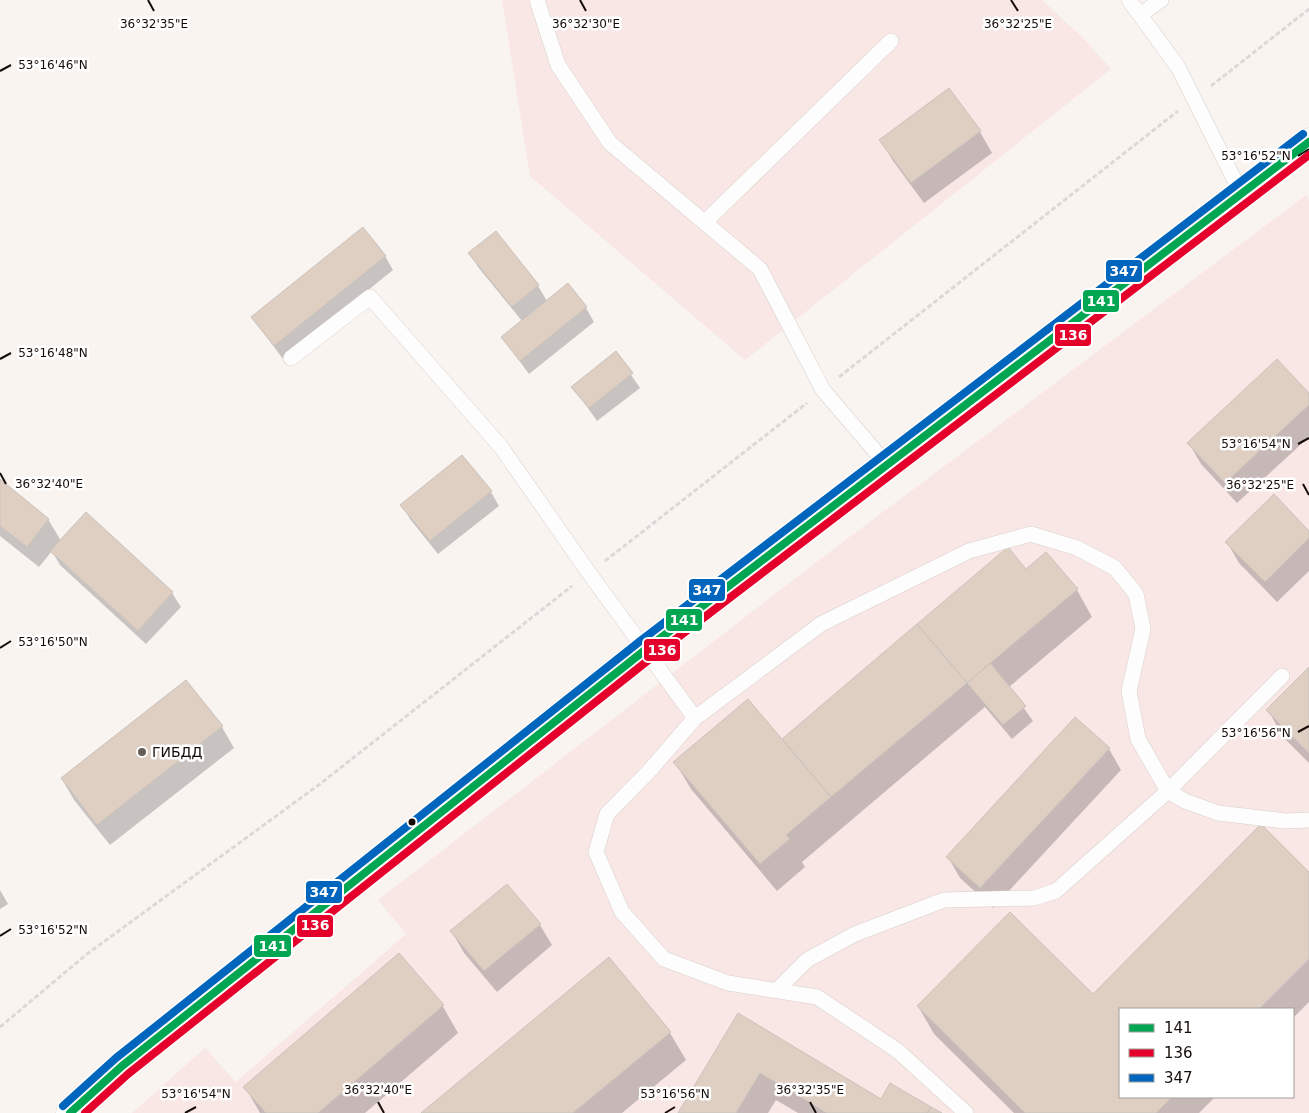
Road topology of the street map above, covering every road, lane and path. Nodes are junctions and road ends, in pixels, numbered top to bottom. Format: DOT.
graph roads {
  1 [pos="537,0"];
  2 [pos="1129,0"];
  3 [pos="1161,0"];
  4 [pos="1309,9"];
  5 [pos="1140,15"];
  6 [pos="891,42"];
  7 [pos="1194,99"];
  8 [pos="1309,142"];
  9 [pos="1242,194"];
  10 [pos="705,222"];
  11 [pos="291,358"];
  12 [pos="823,390"];
  13 [pos="887,465"];
  14 [pos="589,573"];
  15 [pos="646,650"];
  16 [pos="1282,676"];
  17 [pos="695,718"];
  18 [pos="1168,791"];
  19 [pos="1309,820"];
  20 [pos="777,990"];
  21 [pos="0,1027"];
  22 [pos="70,1113"];
  23 [pos="966,1113"];
  1 -- 10 [label="lane"];
  2 -- 5 [label="lane"];
  3 -- 5 [label="lane"];
  4 -- 7 [label="path"];
  5 -- 7 [label="lane"];
  6 -- 10 [label="lane"];
  7 -- 9 [label="lane"];
  7 -- 12 [label="path"];
  8 -- 9 [label="main road"];
  9 -- 13 [label="main road"];
  10 -- 12 [label="lane"];
  11 -- 14 [label="lane"];
  12 -- 13 [label="lane"];
  12 -- 14 [label="path"];
  13 -- 15 [label="main road"];
  14 -- 15 [label="lane"];
  14 -- 21 [label="path"];
  15 -- 17 [label="lane"];
  15 -- 22 [label="main road"];
  16 -- 18 [label="lane"];
  17 -- 18 [label="lane"];
  17 -- 20 [label="lane"];
  18 -- 19 [label="lane"];
  18 -- 20 [label="lane"];
  20 -- 23 [label="lane"];
}
